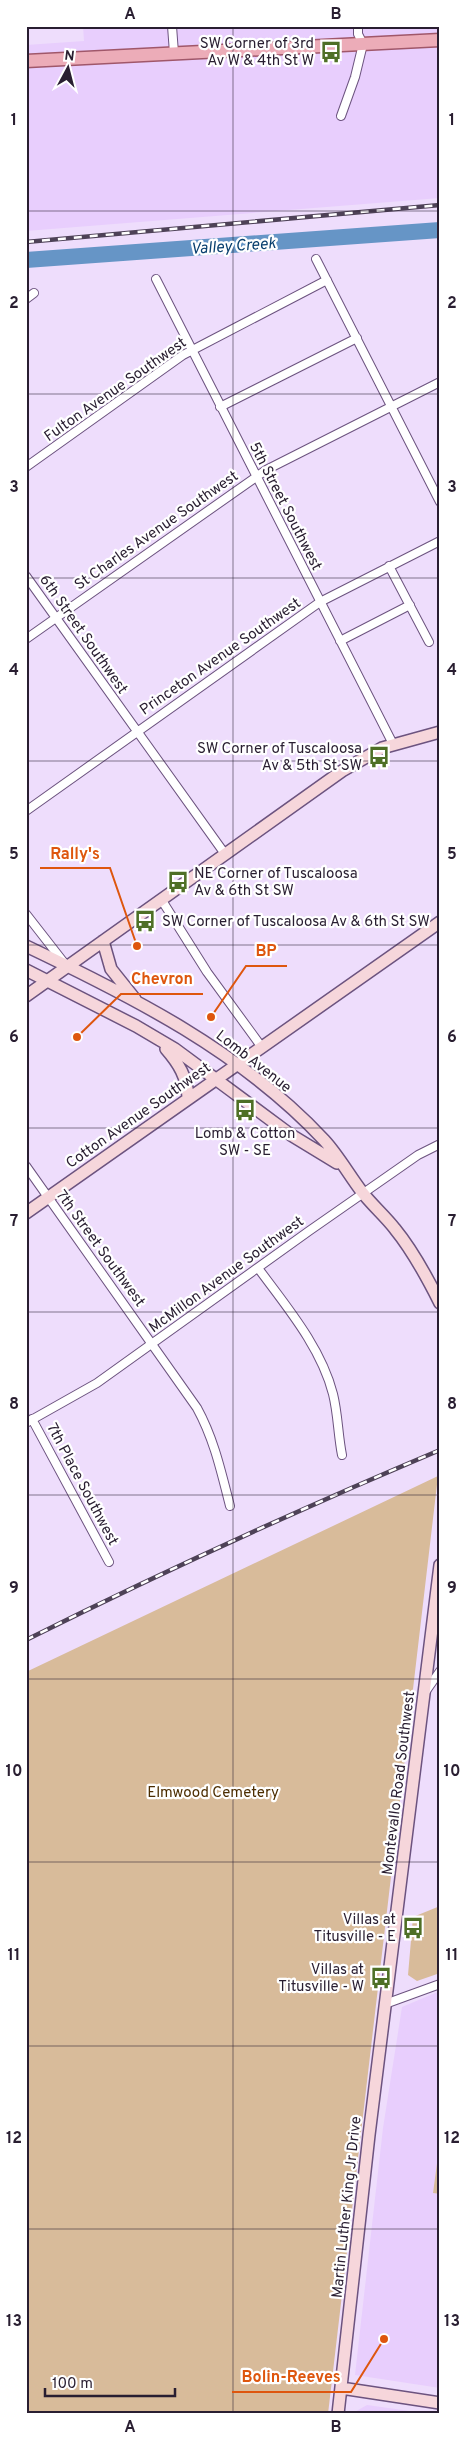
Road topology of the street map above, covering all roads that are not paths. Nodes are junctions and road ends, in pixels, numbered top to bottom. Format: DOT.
graph roads {
  1 [pos="172,26"];
  2 [pos="358,26"];
  3 [pos="440,40"];
  4 [pos="363,44"];
  5 [pos="174,53"];
  6 [pos="26,61"];
  7 [pos="341,116"];
  8 [pos="316,259"];
  9 [pos="156,279"];
  10 [pos="327,280"];
  11 [pos="34,293"];
  12 [pos="26,299"];
  13 [pos="356,338"];
  14 [pos="192,351"];
  15 [pos="440,382"];
  16 [pos="220,407"];
  17 [pos="392,407"];
  18 [pos="26,468"];
  19 [pos="256,477"];
  20 [pos="440,502"];
  21 [pos="440,541"];
  22 [pos="389,566"];
  23 [pos="26,576"];
  24 [pos="320,602"];
  25 [pos="410,605"];
  26 [pos="56,618"];
  27 [pos="26,639"];
  28 [pos="340,641"];
  29 [pos="430,642"];
  30 [pos="137,732"];
  31 [pos="440,732"];
  32 [pos="393,744"];
  33 [pos="26,811"];
  34 [pos="225,854"];
  35 [pos="161,899"];
  36 [pos="26,914"];
  37 [pos="440,922"];
  38 [pos="103,941"];
  39 [pos="26,946"];
  40 [pos="67,966"];
  41 [pos="26,970"];
  42 [pos="48,980"];
  43 [pos="26,996"];
  44 [pos="139,1004"];
  45 [pos="159,1040"];
  46 [pos="261,1046"];
  47 [pos="236,1063"];
  48 [pos="215,1078"];
  49 [pos="188,1097"];
  50 [pos="440,1144"];
  51 [pos="341,1165"];
  52 [pos="26,1166"];
  53 [pos="363,1194"];
  54 [pos="48,1198"];
  55 [pos="26,1213"];
  56 [pos="258,1268"];
  57 [pos="440,1303"];
  58 [pos="154,1345"];
  59 [pos="29,1421"];
  60 [pos="342,1455"];
  61 [pos="230,1506"];
  62 [pos="110,1562"];
  63 [pos="440,1566"];
  64 [pos="436,1628"];
  65 [pos="440,1671"];
  66 [pos="424,1695"];
  67 [pos="440,1984"];
  68 [pos="385,2004"];
  69 [pos="341,2388"];
  70 [pos="440,2403"];
  71 [pos="338,2414"];
  1 -- 5 [label="street"];
  2 -- 4 [label="street"];
  3 -- 4 [label="main road"];
  4 -- 5 [label="main road"];
  4 -- 7 [label="street"];
  5 -- 6 [label="main road"];
  8 -- 10 [label="street"];
  9 -- 14 [label="street, 5th Street Southwest"];
  10 -- 13 [label="street"];
  10 -- 14 [label="street, Fulton Avenue Southwest"];
  11 -- 12 [label="street"];
  13 -- 16 [label="street"];
  13 -- 17 [label="street"];
  14 -- 16 [label="street, 5th Street Southwest"];
  14 -- 18 [label="street, Fulton Avenue Southwest"];
  15 -- 17 [label="street, St Charles Avenue Southwest"];
  16 -- 19 [label="street, 5th Street Southwest"];
  17 -- 19 [label="street, St Charles Avenue Southwest"];
  17 -- 20 [label="street"];
  19 -- 24 [label="street, 5th Street Southwest"];
  19 -- 26 [label="street, St Charles Avenue Southwest"];
  21 -- 22 [label="street, Princeton Avenue Southwest"];
  22 -- 24 [label="street, Princeton Avenue Southwest"];
  22 -- 25 [label="street"];
  23 -- 26 [label="street, 6th Street Southwest"];
  24 -- 28 [label="street, 5th Street Southwest"];
  24 -- 30 [label="street, Princeton Avenue Southwest"];
  25 -- 28 [label="street"];
  25 -- 29 [label="street"];
  26 -- 27 [label="street, St Charles Avenue Southwest"];
  26 -- 30 [label="street, 6th Street Southwest"];
  28 -- 32 [label="street, 5th Street Southwest"];
  30 -- 33 [label="street, Princeton Avenue Southwest"];
  30 -- 34 [label="street, 6th Street Southwest"];
  31 -- 32 [label="main road"];
  32 -- 34 [label="main road"];
  34 -- 35 [label="main road"];
  35 -- 38 [label="main road"];
  35 -- 46 [label="street"];
  36 -- 40 [label="street"];
  37 -- 46 [label="main road, Cotton Avenue Southwest"];
  38 -- 40 [label="main road"];
  38 -- 44 [label="main road"];
  39 -- 40 [label="main road, Lomb Avenue"];
  40 -- 42 [label="main road"];
  40 -- 44 [label="main road, Lomb Avenue"];
  41 -- 42 [label="main road, Lomb Avenue"];
  42 -- 43 [label="main road"];
  42 -- 45 [label="main road, Lomb Avenue"];
  44 -- 47 [label="main road, Lomb Avenue"];
  45 -- 48 [label="main road, Lomb Avenue"];
  45 -- 49 [label="main road"];
  46 -- 47 [label="main road, Cotton Avenue Southwest"];
  47 -- 48 [label="main road, Cotton Avenue Southwest"];
  47 -- 51 [label="main road, Lomb Avenue"];
  48 -- 49 [label="main road, Cotton Avenue Southwest"];
  48 -- 51 [label="main road, Lomb Avenue"];
  49 -- 54 [label="main road, Cotton Avenue Southwest"];
  50 -- 53 [label="street, McMillon Avenue Southwest"];
  51 -- 53 [label="main road, Lomb Avenue"];
  52 -- 54 [label="street, 7th Street Southwest"];
  53 -- 56 [label="street, McMillon Avenue Southwest"];
  53 -- 57 [label="main road, Lomb Avenue"];
  54 -- 55 [label="main road, Cotton Avenue Southwest"];
  54 -- 58 [label="street, 7th Street Southwest"];
  56 -- 58 [label="street, McMillon Avenue Southwest"];
  56 -- 60 [label="street"];
  58 -- 59 [label="street, McMillon Avenue Southwest"];
  58 -- 61 [label="street, 7th Street Southwest"];
  59 -- 62 [label="street, 7th Place Southwest"];
  63 -- 64 [label="main road, Montevallo Road Southwest"];
  64 -- 66 [label="main road, Montevallo Road Southwest"];
  65 -- 66 [label="street"];
  66 -- 68 [label="main road, Montevallo Road Southwest"];
  67 -- 68 [label="street"];
  68 -- 69 [label="main road, Martin Luther King Jr Drive"];
  69 -- 70 [label="main road"];
  69 -- 71 [label="main road, Martin Luther King Jr Drive"];
}
